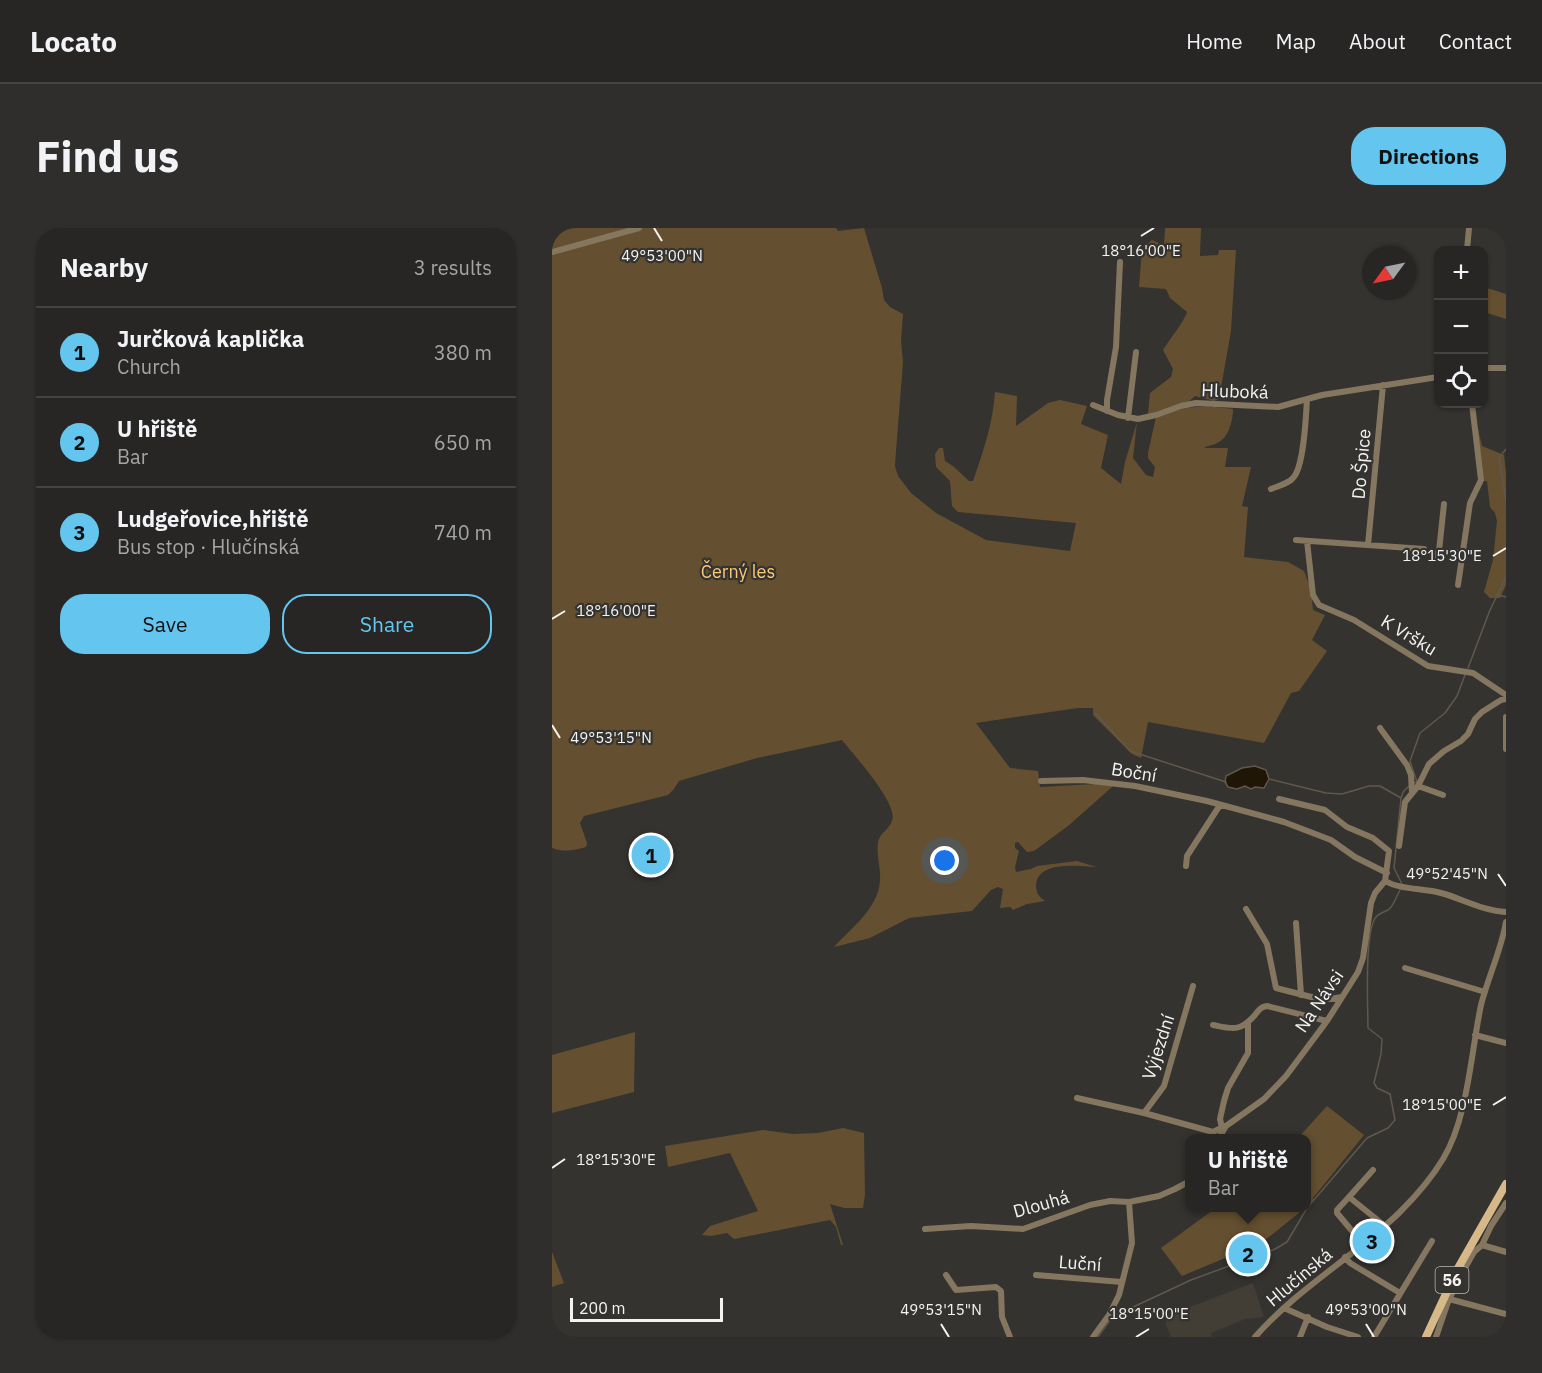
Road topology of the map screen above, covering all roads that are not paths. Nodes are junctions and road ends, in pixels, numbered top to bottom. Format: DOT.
graph roads {
  1 [pos="639,228"];
  2 [pos="1469,228"];
  3 [pos="1467,246"];
  4 [pos="552,252"];
  5 [pos="1120,261"];
  6 [pos="1136,352"];
  7 [pos="1506,368"];
  8 [pos="1488,369"];
  9 [pos="1434,378"];
  10 [pos="1383,385"];
  11 [pos="1307,399"];
  12 [pos="1093,405"];
  13 [pos="1472,408"];
  14 [pos="1107,411"];
  15 [pos="1128,418"];
  16 [pos="1271,489"];
  17 [pos="1444,504"];
  18 [pos="1296,540"];
  19 [pos="1307,541"];
  20 [pos="1368,545"];
  21 [pos="1424,549"];
  22 [pos="1463,553"];
  23 [pos="1458,585"];
  24 [pos="1506,697"];
  25 [pos="1506,717"];
  26 [pos="1380,728"];
  27 [pos="1506,749"];
  28 [pos="1041,781"];
  29 [pos="1413,787"];
  30 [pos="1443,795"];
  31 [pos="1279,799"];
  32 [pos="1220,805"];
  33 [pos="1399,846"];
  34 [pos="1186,866"];
  35 [pos="1386,877"];
  36 [pos="1246,909"];
  37 [pos="1506,912"];
  38 [pos="1506,922"];
  39 [pos="1296,923"];
  40 [pos="1405,968"];
  41 [pos="1193,986"];
  42 [pos="1485,992"];
  43 [pos="1301,995"];
  44 [pos="1342,997"];
  45 [pos="1327,1021"];
  46 [pos="1248,1023"];
  47 [pos="1213,1025"];
  48 [pos="1475,1035"];
  49 [pos="1506,1043"];
  50 [pos="1077,1098"];
  51 [pos="1144,1113"];
  52 [pos="1224,1127"];
  53 [pos="1221,1134"];
  54 [pos="1373,1170"];
  55 [pos="1185,1184"];
  56 [pos="1506,1184"];
  57 [pos="1349,1197"];
  58 [pos="1129,1202"];
  59 [pos="1506,1203"];
  60 [pos="1385,1226"];
  61 [pos="925,1229"];
  62 [pos="1432,1241"];
  63 [pos="1363,1244"];
  64 [pos="1482,1245"];
  65 [pos="1506,1252"];
  66 [pos="1345,1257"];
  67 [pos="946,1275"];
  68 [pos="1036,1275"];
  69 [pos="1122,1282"];
  70 [pos="1400,1293"];
  71 [pos="1449,1299"];
  72 [pos="1284,1308"];
  73 [pos="1506,1314"];
  74 [pos="1308,1317"];
  75 [pos="1010,1337"];
  76 [pos="1093,1337"];
  77 [pos="1255,1337"];
  78 [pos="1300,1337"];
  79 [pos="1357,1337"];
  80 [pos="1374,1337"];
  81 [pos="1426,1337"];
  82 [pos="1436,1337"];
  1 -- 4 [label="street"];
  2 -- 3 [label="street"];
  5 -- 14 [label="street"];
  6 -- 15 [label="street"];
  7 -- 8 [label="street"];
  9 -- 10 [label="street, Hluboká"];
  10 -- 11 [label="street, Hluboká"];
  10 -- 20 [label="street, Do Špice"];
  11 -- 15 [label="street, Hluboká"];
  11 -- 16 [label="street"];
  12 -- 14 [label="street, Hluboká"];
  13 -- 22 [label="street"];
  14 -- 15 [label="street, Hluboká"];
  17 -- 22 [label="street"];
  18 -- 19 [label="street"];
  19 -- 20 [label="street"];
  19 -- 24 [label="street, K Vršku"];
  20 -- 21 [label="street"];
  22 -- 23 [label="street"];
  24 -- 29 [label="street"];
  25 -- 27 [label="street"];
  26 -- 29 [label="street"];
  28 -- 32 [label="street, Boční"];
  29 -- 30 [label="street"];
  29 -- 33 [label="street"];
  31 -- 35 [label="street, Na Návsi"];
  32 -- 34 [label="street"];
  32 -- 35 [label="street, Boční"];
  35 -- 37 [label="street, Boční"];
  35 -- 44 [label="street, Na Návsi"];
  36 -- 43 [label="street"];
  38 -- 42 [label="street, Hlučínská"];
  39 -- 43 [label="street"];
  40 -- 42 [label="street"];
  41 -- 51 [label="street, Výjezdní"];
  42 -- 48 [label="street, Hlučínská"];
  43 -- 44 [label="street"];
  44 -- 45 [label="street, Na Návsi"];
  45 -- 46 [label="street"];
  45 -- 52 [label="street, Na Návsi"];
  46 -- 47 [label="street"];
  46 -- 52 [label="street"];
  48 -- 49 [label="street"];
  48 -- 60 [label="street, Hlučínská"];
  50 -- 51 [label="street"];
  51 -- 52 [label="street"];
  52 -- 53 [label="street, Na Návsi"];
  54 -- 57 [label="street"];
  55 -- 58 [label="street"];
  56 -- 81 [label="main road, 56"];
  57 -- 60 [label="street"];
  57 -- 63 [label="street"];
  58 -- 61 [label="street, Dlouhá"];
  58 -- 69 [label="street"];
  59 -- 64 [label="street"];
  60 -- 63 [label="street, Hlučínská"];
  62 -- 70 [label="street"];
  63 -- 66 [label="street, Hlučínská"];
  64 -- 65 [label="street"];
  64 -- 71 [label="street"];
  66 -- 70 [label="street"];
  66 -- 72 [label="street, Hlučínská"];
  67 -- 75 [label="street"];
  68 -- 69 [label="street, Luční"];
  69 -- 76 [label="street"];
  70 -- 80 [label="street"];
  71 -- 73 [label="street"];
  71 -- 82 [label="street"];
  72 -- 74 [label="street"];
  72 -- 77 [label="street, Hlučínská"];
  74 -- 78 [label="street"];
  74 -- 79 [label="street"];
}
